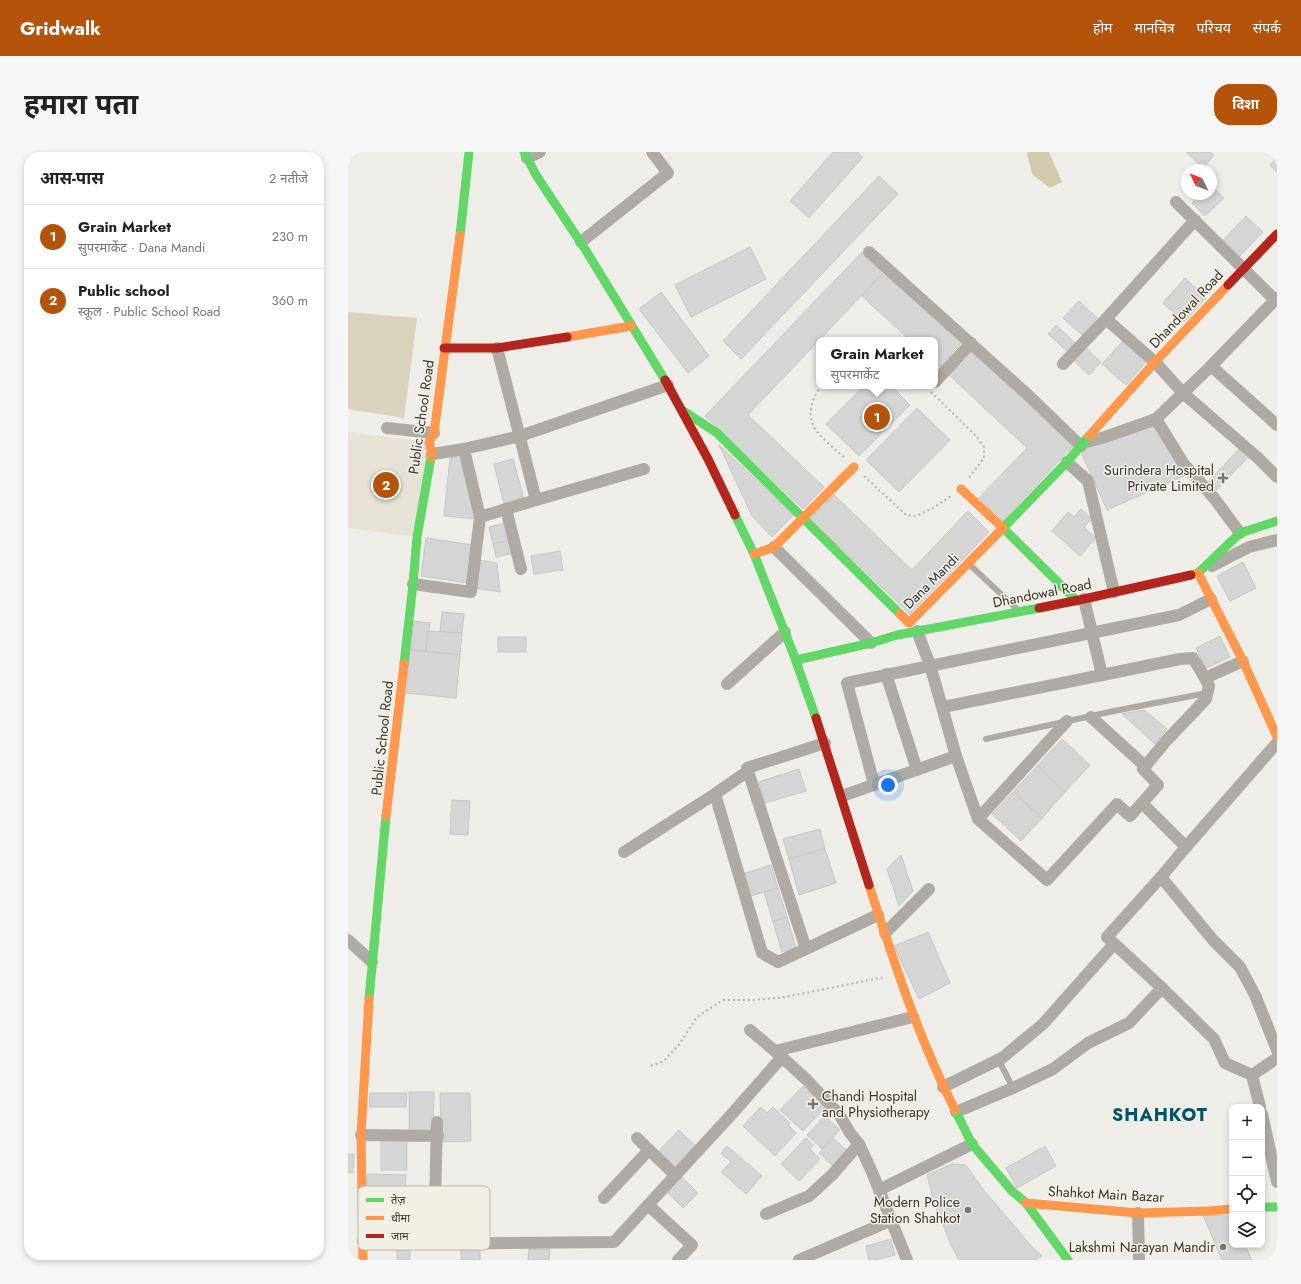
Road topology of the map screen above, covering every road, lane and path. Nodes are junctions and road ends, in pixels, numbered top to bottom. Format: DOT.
graph roads {
  1 [pos="469,152"];
  2 [pos="540,152"];
  3 [pos="652,152"];
  4 [pos="526,155"];
  5 [pos="1176,202"];
  6 [pos="1195,220"];
  7 [pos="1277,234"];
  8 [pos="581,242"];
  9 [pos="869,252"];
  10 [pos="1243,270"];
  11 [pos="1276,299"];
  12 [pos="1106,318"];
  13 [pos="631,326"];
  14 [pos="971,344"];
  15 [pos="444,348"];
  16 [pos="497,348"];
  17 [pos="1155,362"];
  18 [pos="1063,364"];
  19 [pos="1211,366"];
  20 [pos="938,379"];
  21 [pos="668,385"];
  22 [pos="819,389"];
  23 [pos="934,389"];
  24 [pos="1183,393"];
  25 [pos="680,408"];
  26 [pos="1156,419"];
  27 [pos="1277,425"];
  28 [pos="387,428"];
  29 [pos="434,434"];
  30 [pos="520,436"];
  31 [pos="1083,444"];
  32 [pos="464,449"];
  33 [pos="432,454"];
  34 [pos="1067,462"];
  35 [pos="854,467"];
  36 [pos="644,469"];
  37 [pos="1277,477"];
  38 [pos="961,488"];
  39 [pos="536,500"];
  40 [pos="506,509"];
  41 [pos="480,517"];
  42 [pos="803,518"];
  43 [pos="1277,521"];
  44 [pos="1003,528"];
  45 [pos="1240,533"];
  46 [pos="1277,540"];
  47 [pos="774,547"];
  48 [pos="754,554"];
  49 [pos="967,563"];
  50 [pos="521,569"];
  51 [pos="1198,573"];
  52 [pos="413,584"];
  53 [pos="1114,592"];
  54 [pos="1211,599"];
  55 [pos="1081,600"];
  56 [pos="1019,611"];
  57 [pos="913,627"];
  58 [pos="785,632"];
  59 [pos="1092,632"];
  60 [pos="871,643"];
  61 [pos="796,660"];
  62 [pos="1243,661"];
  63 [pos="930,665"];
  64 [pos="886,674"];
  65 [pos="1102,675"];
  66 [pos="1205,678"];
  67 [pos="727,684"];
  68 [pos="1207,693"];
  69 [pos="943,707"];
  70 [pos="1091,717"];
  71 [pos="1067,721"];
  72 [pos="1277,737"];
  73 [pos="986,739"];
  74 [pos="825,743"];
  75 [pos="1277,743"];
  76 [pos="956,756"];
  77 [pos="1145,766"];
  78 [pos="917,770"];
  79 [pos="748,771"];
  80 [pos="874,784"];
  81 [pos="715,794"];
  82 [pos="842,796"];
  83 [pos="1142,803"];
  84 [pos="978,819"];
  85 [pos="1186,847"];
  86 [pos="624,852"];
  87 [pos="1161,877"];
  88 [pos="929,889"];
  89 [pos="878,915"];
  90 [pos="885,933"];
  91 [pos="348,940"];
  92 [pos="1114,944"];
  93 [pos="806,949"];
  94 [pos="372,962"];
  95 [pos="898,975"];
  96 [pos="1162,988"];
  97 [pos="913,1017"];
  98 [pos="750,1030"];
  99 [pos="1277,1050"];
  100 [pos="778,1054"];
  101 [pos="1277,1058"];
  102 [pos="998,1060"];
  103 [pos="651,1066"];
  104 [pos="1252,1075"];
  105 [pos="943,1087"];
  106 [pos="1013,1088"];
  107 [pos="1259,1104"];
  108 [pos="956,1112"];
  109 [pos="438,1122"];
  110 [pos="1265,1122"];
  111 [pos="361,1134"];
  112 [pos="438,1136"];
  113 [pos="637,1138"];
  114 [pos="859,1144"];
  115 [pos="972,1144"];
  116 [pos="1274,1145"];
  117 [pos="649,1150"];
  118 [pos="676,1175"];
  119 [pos="361,1180"];
  120 [pos="1277,1182"];
  121 [pos="361,1186"];
  122 [pos="436,1186"];
  123 [pos="352,1190"];
  124 [pos="879,1190"];
  125 [pos="604,1198"];
  126 [pos="1026,1203"];
  127 [pos="648,1205"];
  128 [pos="1265,1207"];
  129 [pos="1277,1207"];
  130 [pos="1229,1209"];
  131 [pos="1138,1213"];
  132 [pos="766,1214"];
  133 [pos="892,1220"];
  134 [pos="490,1243"];
  135 [pos="678,1260"];
  136 [pos="799,1260"];
  137 [pos="908,1260"];
  138 [pos="1068,1260"];
  139 [pos="1139,1260"];
  1 -- 15 [label="street, Public School Road"];
  2 -- 4 [label="street"];
  3 -- 8 [label="street"];
  4 -- 8 [label="street"];
  5 -- 6 [label="street"];
  6 -- 10 [label="street"];
  6 -- 12 [label="street"];
  7 -- 10 [label="street, Dhandowal Road"];
  8 -- 13 [label="street"];
  9 -- 14 [label="street"];
  10 -- 11 [label="street"];
  10 -- 17 [label="street, Dhandowal Road"];
  11 -- 19 [label="street"];
  12 -- 17 [label="street"];
  12 -- 18 [label="street"];
  13 -- 16 [label="street"];
  13 -- 21 [label="street"];
  14 -- 20 [label="street"];
  14 -- 31 [label="street"];
  15 -- 16 [label="street"];
  15 -- 29 [label="street, Public School Road"];
  16 -- 30 [label="street"];
  17 -- 24 [label="street"];
  17 -- 31 [label="street, Dhandowal Road"];
  19 -- 24 [label="street"];
  19 -- 27 [label="street"];
  21 -- 25 [label="street"];
  21 -- 30 [label="street"];
  22 -- 35 [label="path"];
  23 -- 38 [label="path"];
  24 -- 26 [label="street"];
  24 -- 37 [label="street"];
  25 -- 42 [label="street, Dana Mandi"];
  25 -- 48 [label="street"];
  26 -- 31 [label="street"];
  26 -- 45 [label="street"];
  28 -- 29 [label="street"];
  29 -- 33 [label="street, Public School Road"];
  30 -- 32 [label="street"];
  30 -- 39 [label="street"];
  31 -- 34 [label="street, Dhandowal Road"];
  32 -- 33 [label="street"];
  32 -- 41 [label="street"];
  33 -- 52 [label="street, Public School Road"];
  34 -- 44 [label="street, Dhandowal Road"];
  34 -- 53 [label="street"];
  35 -- 38 [label="path"];
  35 -- 42 [label="street"];
  36 -- 39 [label="street"];
  38 -- 44 [label="street"];
  39 -- 40 [label="street"];
  40 -- 41 [label="street"];
  40 -- 50 [label="street"];
  41 -- 52 [label="street"];
  42 -- 47 [label="street"];
  42 -- 57 [label="street, Dana Mandi"];
  43 -- 45 [label="street"];
  44 -- 49 [label="street, Dana Mandi"];
  44 -- 55 [label="street"];
  45 -- 51 [label="street"];
  46 -- 51 [label="street"];
  47 -- 48 [label="street"];
  47 -- 60 [label="street"];
  48 -- 58 [label="street"];
  49 -- 56 [label="lane"];
  49 -- 57 [label="street, Dana Mandi"];
  51 -- 53 [label="street, Dhandowal Road"];
  51 -- 54 [label="street"];
  52 -- 94 [label="street, Public School Road"];
  53 -- 55 [label="street, Dhandowal Road"];
  54 -- 59 [label="street"];
  54 -- 62 [label="street"];
  55 -- 56 [label="street, Dhandowal Road"];
  55 -- 59 [label="street"];
  56 -- 57 [label="street, Dhandowal Road"];
  57 -- 60 [label="street"];
  57 -- 63 [label="street"];
  58 -- 61 [label="street"];
  58 -- 67 [label="street"];
  59 -- 63 [label="street"];
  59 -- 65 [label="street"];
  60 -- 61 [label="street"];
  61 -- 74 [label="street"];
  62 -- 66 [label="street"];
  62 -- 72 [label="street"];
  63 -- 64 [label="street"];
  63 -- 69 [label="street"];
  64 -- 78 [label="street"];
  64 -- 80 [label="street"];
  65 -- 66 [label="street"];
  65 -- 69 [label="street"];
  66 -- 68 [label="street"];
  68 -- 70 [label="lane"];
  68 -- 77 [label="street"];
  69 -- 76 [label="street"];
  70 -- 71 [label="lane"];
  70 -- 77 [label="street"];
  71 -- 73 [label="lane"];
  71 -- 84 [label="street"];
  74 -- 79 [label="street"];
  74 -- 82 [label="street"];
  75 -- 85 [label="street"];
  76 -- 78 [label="street"];
  76 -- 84 [label="street"];
  77 -- 83 [label="street"];
  78 -- 80 [label="street"];
  79 -- 81 [label="street"];
  79 -- 93 [label="street"];
  80 -- 82 [label="street"];
  81 -- 86 [label="street"];
  81 -- 93 [label="street"];
  82 -- 89 [label="street"];
  83 -- 84 [label="street"];
  83 -- 85 [label="street"];
  85 -- 87 [label="street"];
  87 -- 92 [label="street"];
  87 -- 99 [label="street"];
  88 -- 90 [label="street"];
  89 -- 90 [label="street"];
  89 -- 93 [label="street"];
  90 -- 95 [label="street"];
  91 -- 94 [label="street"];
  92 -- 96 [label="street"];
  92 -- 102 [label="street"];
  94 -- 111 [label="street, Public School Road"];
  95 -- 97 [label="street"];
  95 -- 103 [label="path"];
  96 -- 104 [label="street"];
  96 -- 106 [label="street"];
  97 -- 100 [label="street"];
  97 -- 105 [label="street"];
  98 -- 100 [label="street"];
  100 -- 114 [label="street"];
  100 -- 118 [label="street"];
  101 -- 104 [label="street"];
  102 -- 105 [label="street"];
  102 -- 106 [label="lane"];
  104 -- 107 [label="street"];
  105 -- 108 [label="street"];
  106 -- 108 [label="street"];
  108 -- 115 [label="street"];
  109 -- 112 [label="street"];
  110 -- 116 [label="street"];
  111 -- 112 [label="street"];
  111 -- 119 [label="street, Public School Road"];
  112 -- 122 [label="street"];
  113 -- 117 [label="street"];
  114 -- 124 [label="street"];
  114 -- 132 [label="street"];
  115 -- 124 [label="street"];
  115 -- 126 [label="street"];
  116 -- 120 [label="street"];
  117 -- 118 [label="street"];
  117 -- 125 [label="street"];
  118 -- 127 [label="street"];
  119 -- 121 [label="street, Public School Road"];
  119 -- 123 [label="street"];
  124 -- 133 [label="street"];
  126 -- 131 [label="street, Shahkot Main Bazar"];
  126 -- 138 [label="street"];
  127 -- 134 [label="street"];
  127 -- 135 [label="street"];
  128 -- 129 [label="street"];
  130 -- 131 [label="street, Shahkot Main Bazar"];
  131 -- 139 [label="street"];
  133 -- 136 [label="street"];
  133 -- 137 [label="street"];
}
